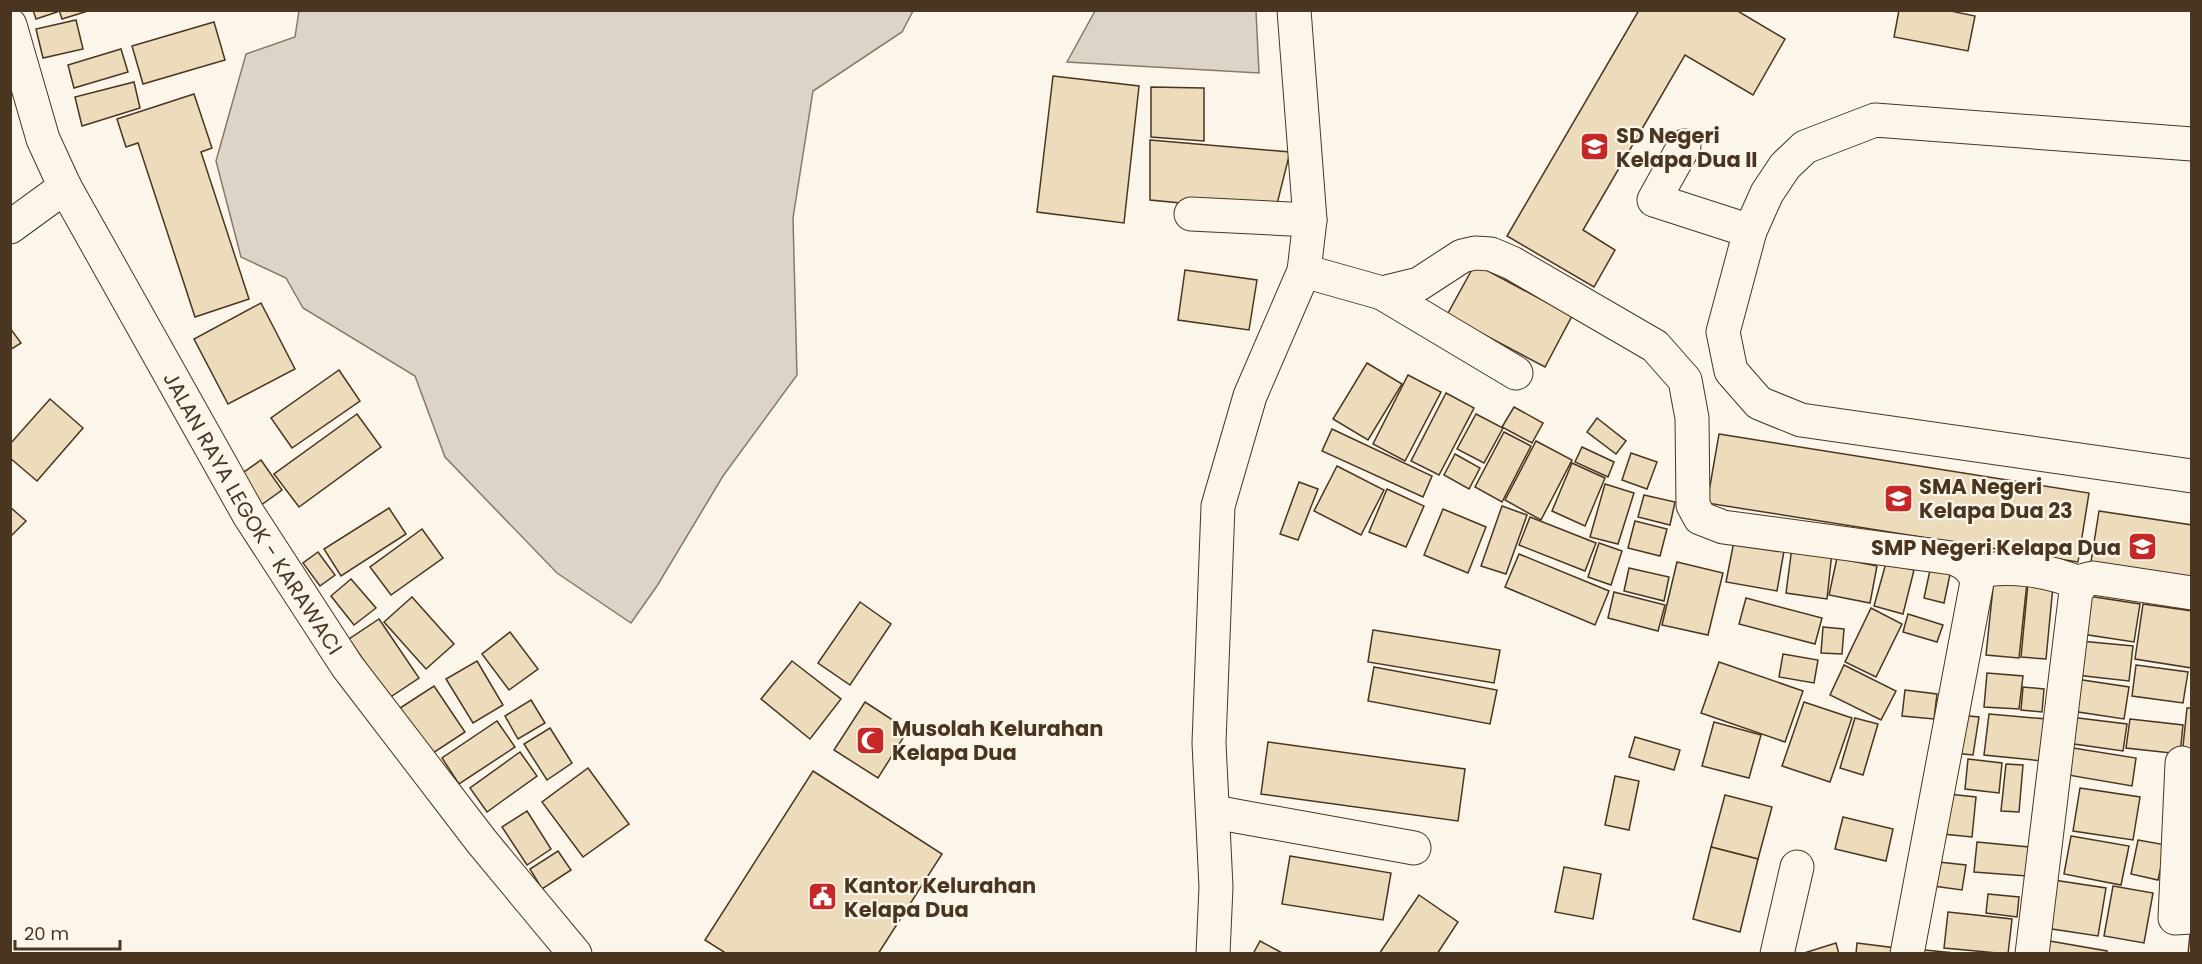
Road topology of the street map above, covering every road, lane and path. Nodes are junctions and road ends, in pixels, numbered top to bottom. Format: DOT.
graph roads {
  1 [pos="1294,10"];
  2 [pos="10,25"];
  3 [pos="2192,144"];
  4 [pos="1684,146"];
  5 [pos="65,187"];
  6 [pos="1191,214"];
  7 [pos="1310,220"];
  8 [pos="10,227"];
  9 [pos="1750,231"];
  10 [pos="1304,271"];
  11 [pos="1382,293"];
  12 [pos="1731,371"];
  13 [pos="1516,373"];
  14 [pos="1685,380"];
  15 [pos="2192,476"];
  16 [pos="1974,572"];
  17 [pos="2080,584"];
  18 [pos="2192,593"];
  19 [pos="2182,764"];
  20 [pos="1214,812"];
  21 [pos="1414,848"];
  22 [pos="1797,867"];
  23 [pos="2192,917"];
  24 [pos="575,954"];
  25 [pos="1213,954"];
  26 [pos="1777,954"];
  27 [pos="1907,954"];
  28 [pos="2032,954"];
  1 -- 7 [label="street"];
  2 -- 5 [label="street, JALAN RAYA LEGOK - KARAWACI"];
  3 -- 9 [label="street"];
  4 -- 9 [label="street"];
  5 -- 8 [label="street"];
  5 -- 24 [label="street, JALAN RAYA LEGOK - KARAWACI"];
  6 -- 7 [label="street"];
  7 -- 10 [label="street"];
  9 -- 12 [label="street"];
  10 -- 11 [label="street"];
  10 -- 20 [label="street"];
  11 -- 13 [label="street"];
  11 -- 14 [label="street"];
  12 -- 14 [label="street"];
  12 -- 15 [label="street"];
  14 -- 16 [label="street"];
  16 -- 17 [label="street"];
  16 -- 27 [label="street"];
  17 -- 18 [label="street"];
  17 -- 28 [label="street"];
  19 -- 23 [label="street"];
  20 -- 21 [label="street"];
  20 -- 25 [label="street"];
  22 -- 26 [label="street"];
}
